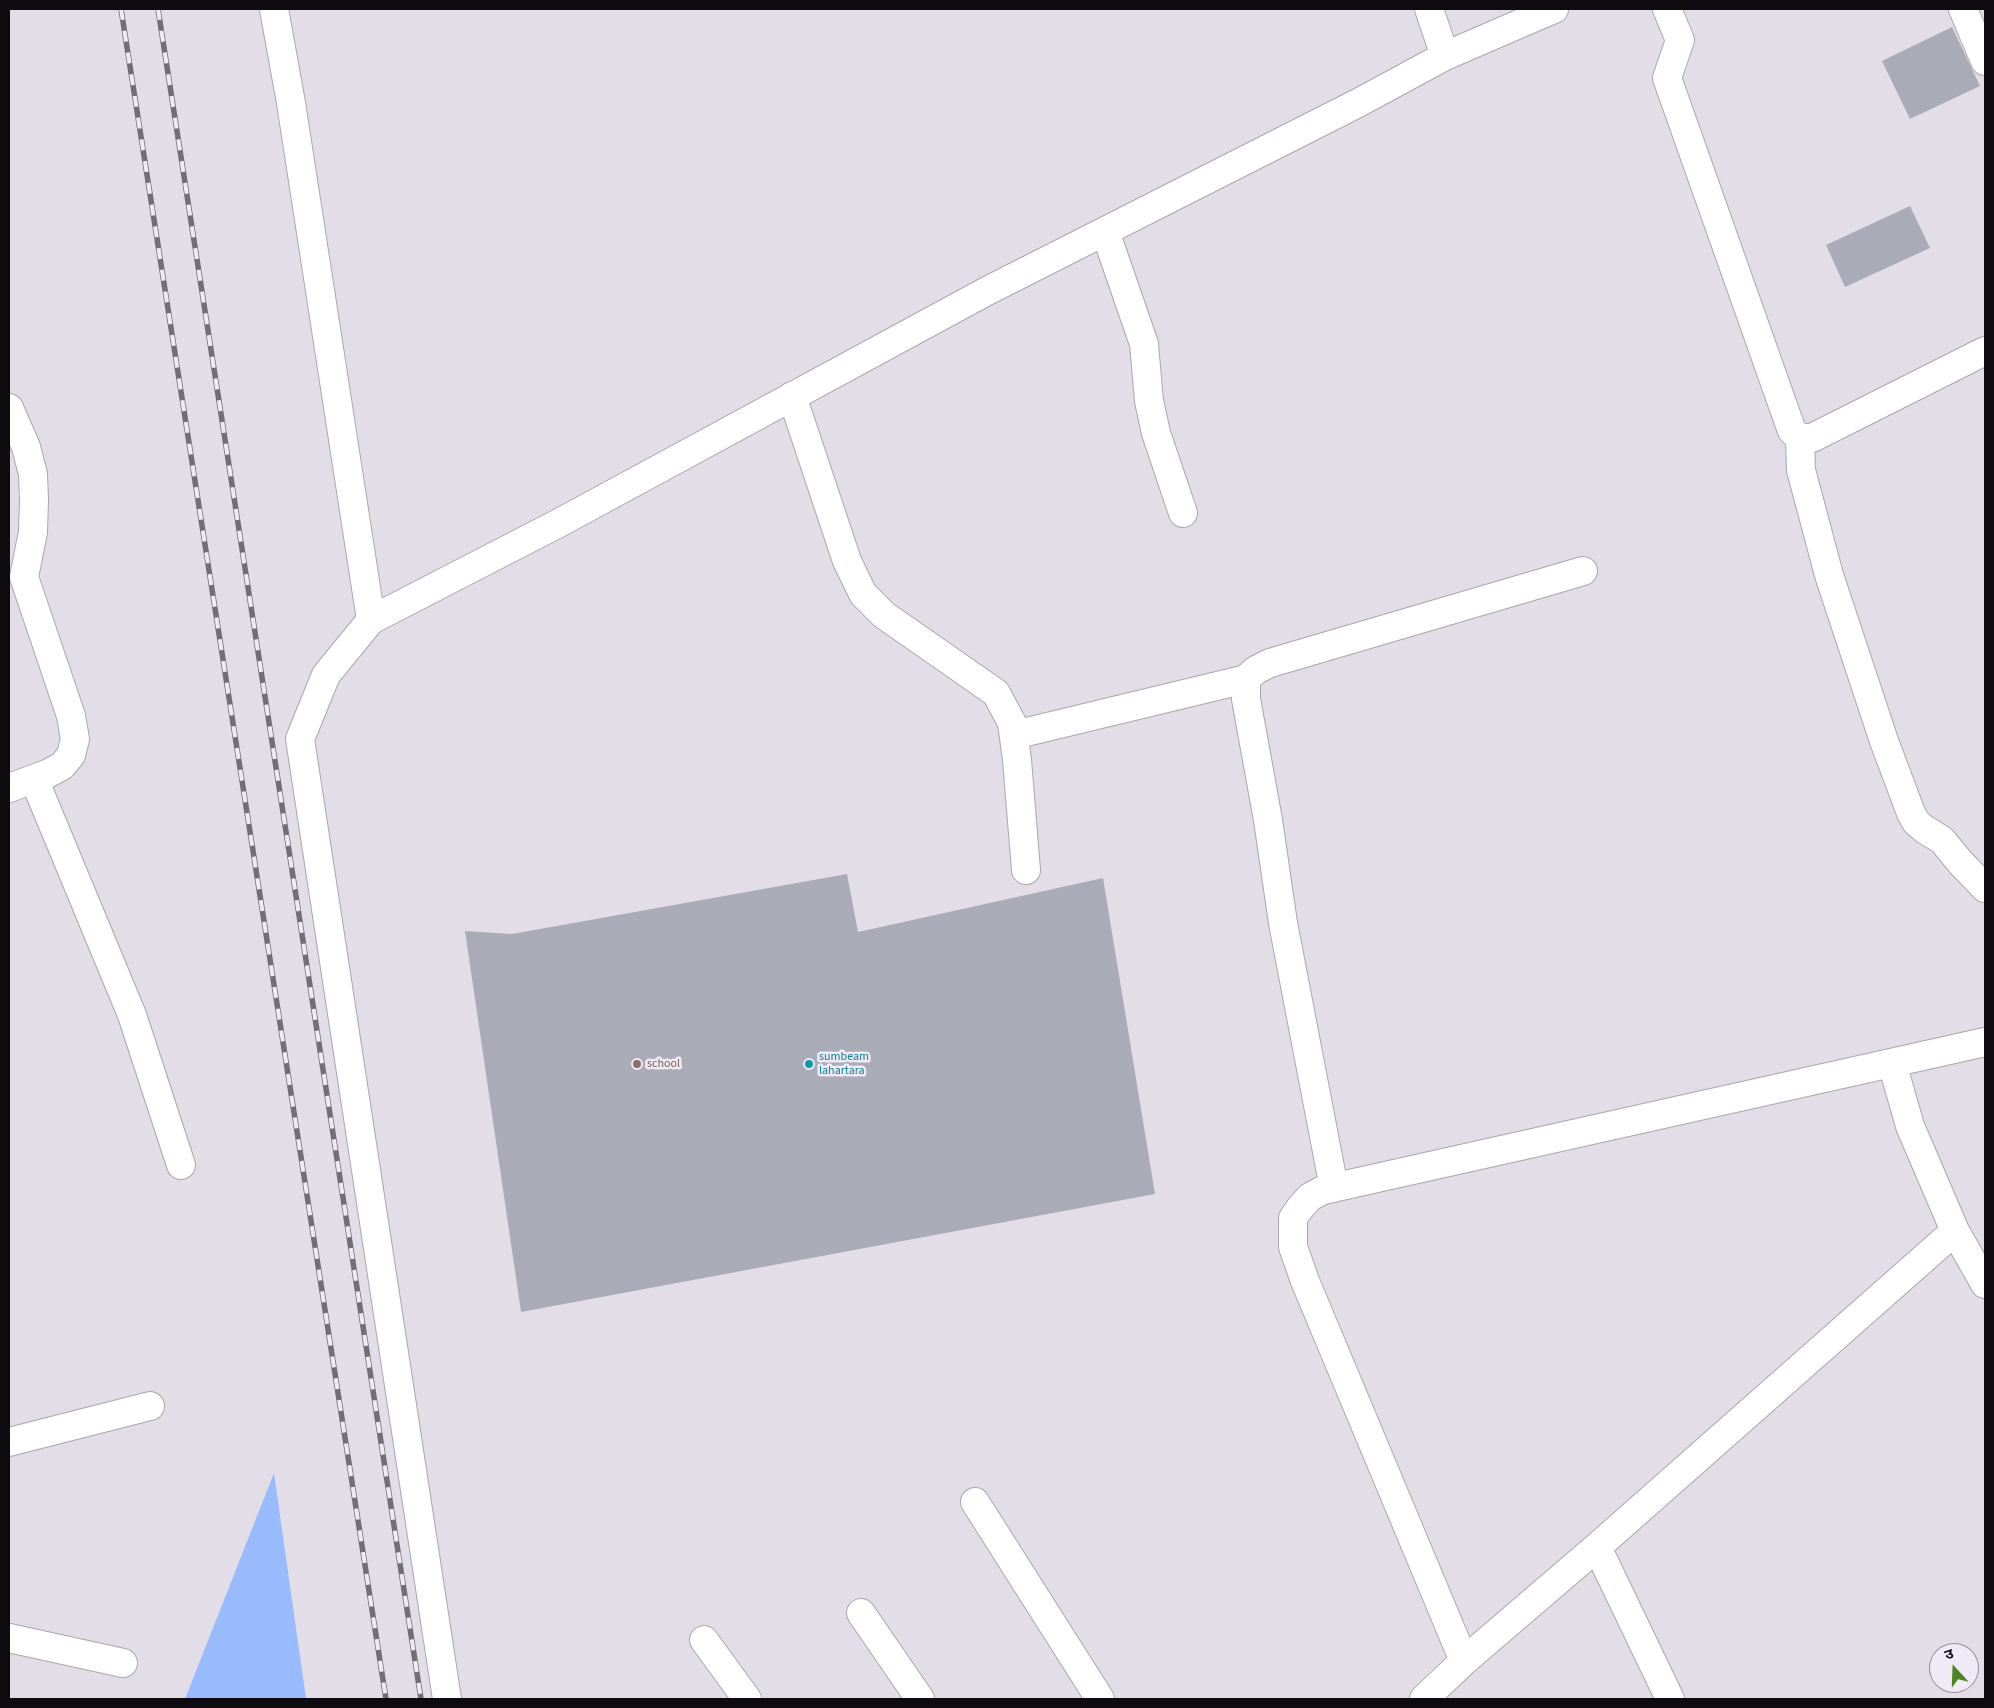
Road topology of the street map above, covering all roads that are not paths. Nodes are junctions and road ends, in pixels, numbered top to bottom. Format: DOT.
graph roads {
  1 [pos="274,9"];
  2 [pos="1428,9"];
  3 [pos="1554,9"];
  4 [pos="1667,9"];
  5 [pos="1963,9"];
  6 [pos="1445,56"];
  7 [pos="1985,61"];
  8 [pos="1105,231"];
  9 [pos="1985,352"];
  10 [pos="792,396"];
  11 [pos="9,408"];
  12 [pos="1800,438"];
  13 [pos="1183,513"];
  14 [pos="1583,571"];
  15 [pos="371,620"];
  16 [pos="1246,679"];
  17 [pos="1014,735"];
  18 [pos="34,779"];
  19 [pos="9,788"];
  20 [pos="1026,870"];
  21 [pos="1985,888"];
  22 [pos="1985,1042"];
  23 [pos="1892,1063"];
  24 [pos="181,1165"];
  25 [pos="1334,1188"];
  26 [pos="1955,1231"];
  27 [pos="1985,1284"];
  28 [pos="150,1406"];
  29 [pos="9,1442"];
  30 [pos="975,1502"];
  31 [pos="1598,1547"];
  32 [pos="861,1613"];
  33 [pos="9,1638"];
  34 [pos="704,1640"];
  35 [pos="1464,1661"];
  36 [pos="123,1662"];
  37 [pos="447,1699"];
  38 [pos="747,1699"];
  39 [pos="920,1699"];
  40 [pos="1100,1699"];
  41 [pos="1424,1699"];
  42 [pos="1670,1699"];
  1 -- 15 [label="street"];
  2 -- 6 [label="street"];
  3 -- 6 [label="street"];
  4 -- 12 [label="street"];
  5 -- 7 [label="street"];
  6 -- 8 [label="street"];
  8 -- 10 [label="street"];
  8 -- 13 [label="street"];
  9 -- 12 [label="street"];
  10 -- 15 [label="street"];
  10 -- 17 [label="street"];
  11 -- 18 [label="street"];
  12 -- 21 [label="street"];
  14 -- 16 [label="street"];
  15 -- 37 [label="street"];
  16 -- 17 [label="street"];
  16 -- 25 [label="street"];
  17 -- 20 [label="street"];
  18 -- 19 [label="street"];
  18 -- 24 [label="street"];
  22 -- 23 [label="street"];
  23 -- 25 [label="street"];
  23 -- 26 [label="street"];
  25 -- 35 [label="street"];
  26 -- 27 [label="street"];
  26 -- 31 [label="street"];
  28 -- 29 [label="street"];
  30 -- 40 [label="street"];
  31 -- 35 [label="street"];
  31 -- 42 [label="street"];
  32 -- 39 [label="street"];
  33 -- 36 [label="street"];
  34 -- 38 [label="street"];
  35 -- 41 [label="street"];
}
